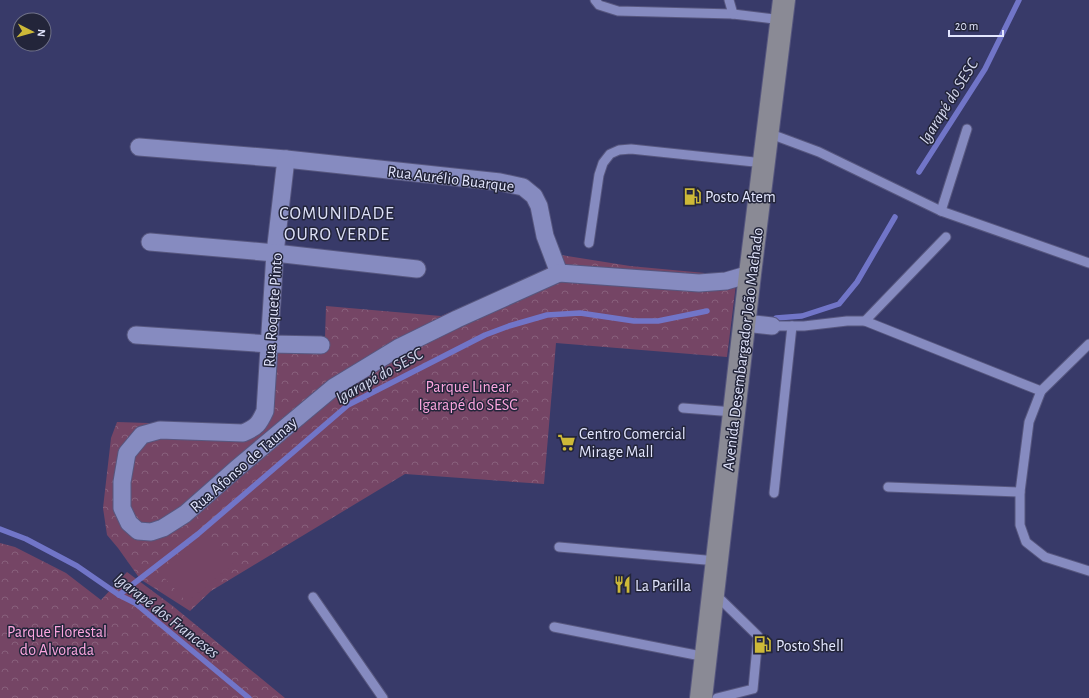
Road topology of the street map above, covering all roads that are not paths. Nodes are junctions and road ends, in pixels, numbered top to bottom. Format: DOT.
graph roads {
  1 [pos="595,0"];
  2 [pos="729,0"];
  3 [pos="783,10"];
  4 [pos="733,14"];
  5 [pos="967,130"];
  6 [pos="768,133"];
  7 [pos="139,147"];
  8 [pos="286,159"];
  9 [pos="764,163"];
  10 [pos="941,211"];
  11 [pos="946,237"];
  12 [pos="150,242"];
  13 [pos="589,243"];
  14 [pos="276,253"];
  15 [pos="1089,262"];
  16 [pos="417,269"];
  17 [pos="559,274"];
  18 [pos="750,274"];
  19 [pos="865,321"];
  20 [pos="745,323"];
  21 [pos="772,326"];
  22 [pos="792,326"];
  23 [pos="136,335"];
  24 [pos="270,344"];
  25 [pos="1089,344"];
  26 [pos="321,345"];
  27 [pos="1040,391"];
  28 [pos="683,408"];
  29 [pos="265,411"];
  30 [pos="734,412"];
  31 [pos="288,425"];
  32 [pos="888,487"];
  33 [pos="1020,492"];
  34 [pos="774,493"];
  35 [pos="559,547"];
  36 [pos="717,561"];
  37 [pos="1089,571"];
  38 [pos="714,593"];
  39 [pos="313,597"];
  40 [pos="554,627"];
  41 [pos="706,657"];
  42 [pos="383,698"];
  43 [pos="701,698"];
  44 [pos="717,698"];
  1 -- 4 [label="lane"];
  2 -- 4 [label="lane"];
  3 -- 4 [label="lane"];
  3 -- 6 [label="main road, Avenida Desembargador João Machado"];
  5 -- 10 [label="lane"];
  6 -- 9 [label="main road, Avenida Desembargador João Machado"];
  6 -- 10 [label="lane"];
  7 -- 8 [label="street, Rua Aurélio Buarque"];
  8 -- 14 [label="street, Rua Roquete Pinto"];
  8 -- 17 [label="street, Rua Aurélio Buarque"];
  9 -- 13 [label="lane"];
  9 -- 18 [label="main road, Avenida Desembargador João Machado"];
  10 -- 15 [label="lane"];
  11 -- 19 [label="lane"];
  12 -- 14 [label="street"];
  14 -- 16 [label="street"];
  14 -- 24 [label="street, Rua Roquete Pinto"];
  17 -- 18 [label="street"];
  17 -- 31 [label="street, Rua Afonso de Taunay"];
  18 -- 20 [label="main road, Avenida Desembargador João Machado"];
  19 -- 22 [label="lane"];
  19 -- 27 [label="lane"];
  20 -- 21 [label="street"];
  20 -- 30 [label="main road, Avenida Desembargador João Machado"];
  21 -- 22 [label="lane"];
  22 -- 34 [label="lane"];
  23 -- 24 [label="street"];
  24 -- 26 [label="street"];
  24 -- 29 [label="street, Rua Roquete Pinto"];
  25 -- 27 [label="lane"];
  27 -- 33 [label="lane"];
  28 -- 30 [label="lane"];
  29 -- 31 [label="street"];
  29 -- 31 [label="street, Rua Afonso de Taunay"];
  30 -- 36 [label="main road, Avenida Desembargador João Machado"];
  32 -- 33 [label="lane"];
  33 -- 37 [label="lane"];
  35 -- 36 [label="lane"];
  36 -- 38 [label="main road, Avenida Desembargador João Machado"];
  38 -- 41 [label="main road, Avenida Desembargador João Machado"];
  38 -- 44 [label="lane"];
  39 -- 42 [label="lane"];
  40 -- 41 [label="lane"];
  41 -- 43 [label="main road, Avenida Desembargador João Machado"];
}
